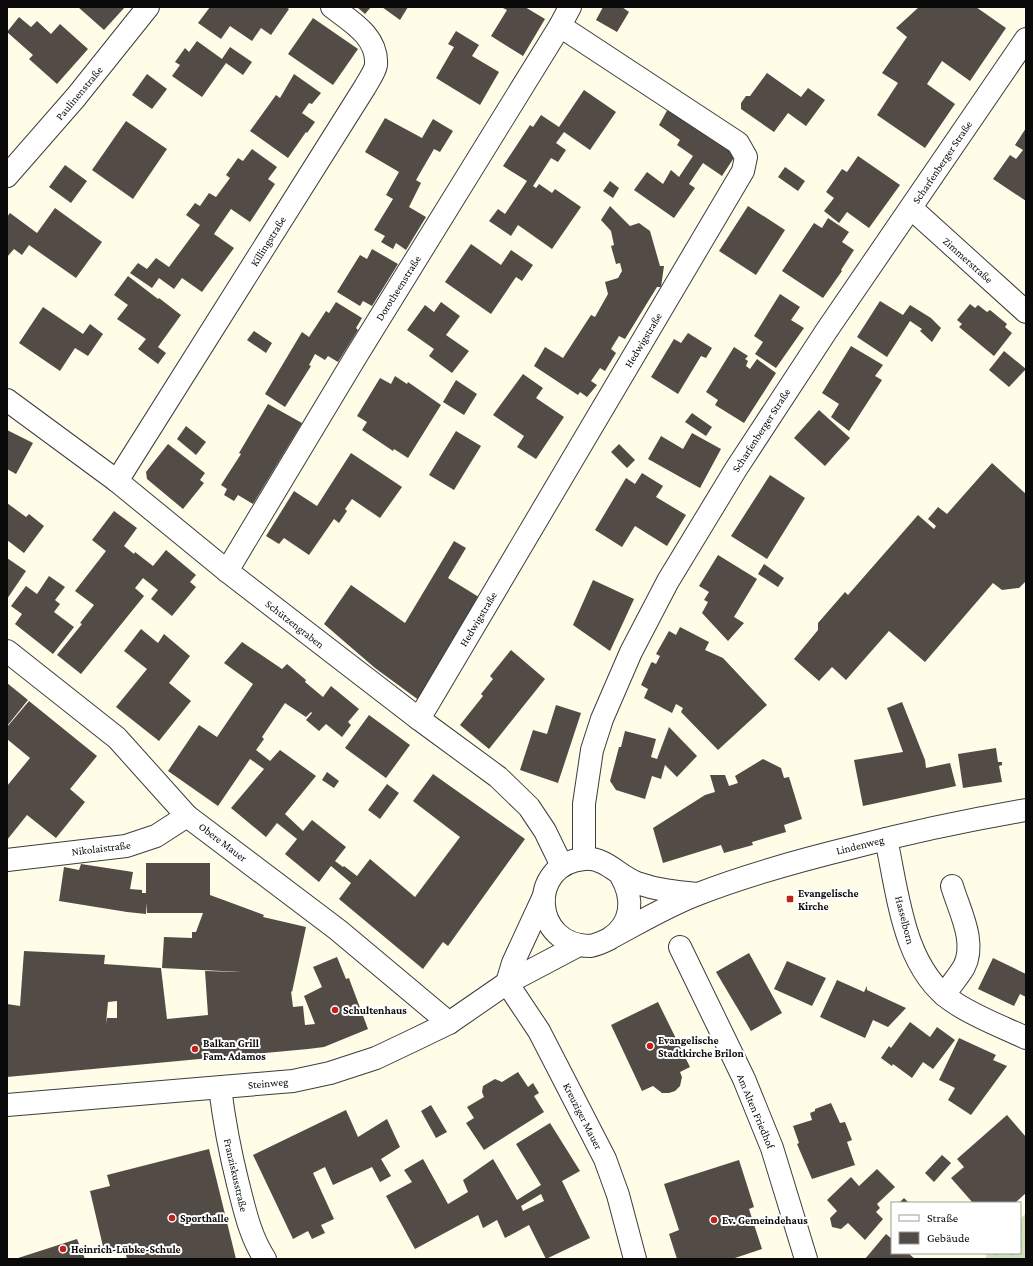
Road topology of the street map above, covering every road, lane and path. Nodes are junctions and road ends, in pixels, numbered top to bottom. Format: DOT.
graph roads {
  1 [pos="148,7"];
  2 [pos="332,7"];
  3 [pos="565,16"];
  4 [pos="1026,39"];
  5 [pos="7,176"];
  6 [pos="911,208"];
  7 [pos="1026,312"];
  8 [pos="7,400"];
  9 [pos="117,481"];
  10 [pos="227,571"];
  11 [pos="7,651"];
  12 [pos="419,719"];
  13 [pos="1026,810"];
  14 [pos="187,816"];
  15 [pos="886,839"];
  16 [pos="584,859"];
  17 [pos="7,860"];
  18 [pos="562,866"];
  19 [pos="621,876"];
  20 [pos="952,886"];
  21 [pos="698,894"];
  22 [pos="543,898"];
  23 [pos="614,936"];
  24 [pos="579,945"];
  25 [pos="680,947"];
  26 [pos="507,983"];
  27 [pos="944,995"];
  28 [pos="448,1023"];
  29 [pos="1026,1038"];
  30 [pos="220,1088"];
  31 [pos="7,1105"];
  32 [pos="265,1259"];
  33 [pos="635,1259"];
  34 [pos="806,1259"];
  1 -- 5 [label="street, Paulinenstraße"];
  2 -- 9 [label="street, Killingstraße"];
  3 -- 10 [label="street, Dorotheenstraße"];
  3 -- 12 [label="street, Hedwigstraße"];
  4 -- 6 [label="street, Scharfenberger Straße"];
  6 -- 7 [label="street, Zimmerstraße"];
  6 -- 16 [label="street, Scharfenberger Straße"];
  8 -- 9 [label="street, Schützengraben"];
  9 -- 10 [label="street, Schützengraben"];
  10 -- 12 [label="street, Schützengraben"];
  11 -- 14 [label="street, Obere Mauer"];
  12 -- 18 [label="street, Schützengraben"];
  13 -- 15 [label="street, Lindenweg"];
  14 -- 17 [label="street, Nikolaistraße"];
  14 -- 28 [label="street, Obere Mauer"];
  15 -- 21 [label="street, Lindenweg"];
  15 -- 27 [label="street, Hasselborn"];
  16 -- 18 [label="street"];
  16 -- 19 [label="street"];
  18 -- 22 [label="street"];
  19 -- 21 [label="street, Lindenweg"];
  19 -- 23 [label="street"];
  20 -- 27 [label="street"];
  21 -- 23 [label="street, Lindenweg"];
  22 -- 24 [label="street"];
  22 -- 26 [label="street"];
  23 -- 24 [label="street"];
  24 -- 26 [label="street, Steinweg"];
  25 -- 34 [label="street, Am Alten Friedhof"];
  26 -- 28 [label="street, Steinweg"];
  26 -- 33 [label="street, Kreuziger Mauer"];
  27 -- 29 [label="street, Hasselborn"];
  28 -- 30 [label="street, Steinweg"];
  30 -- 31 [label="street, Steinweg"];
  30 -- 32 [label="street, Franziskusstraße"];
}
